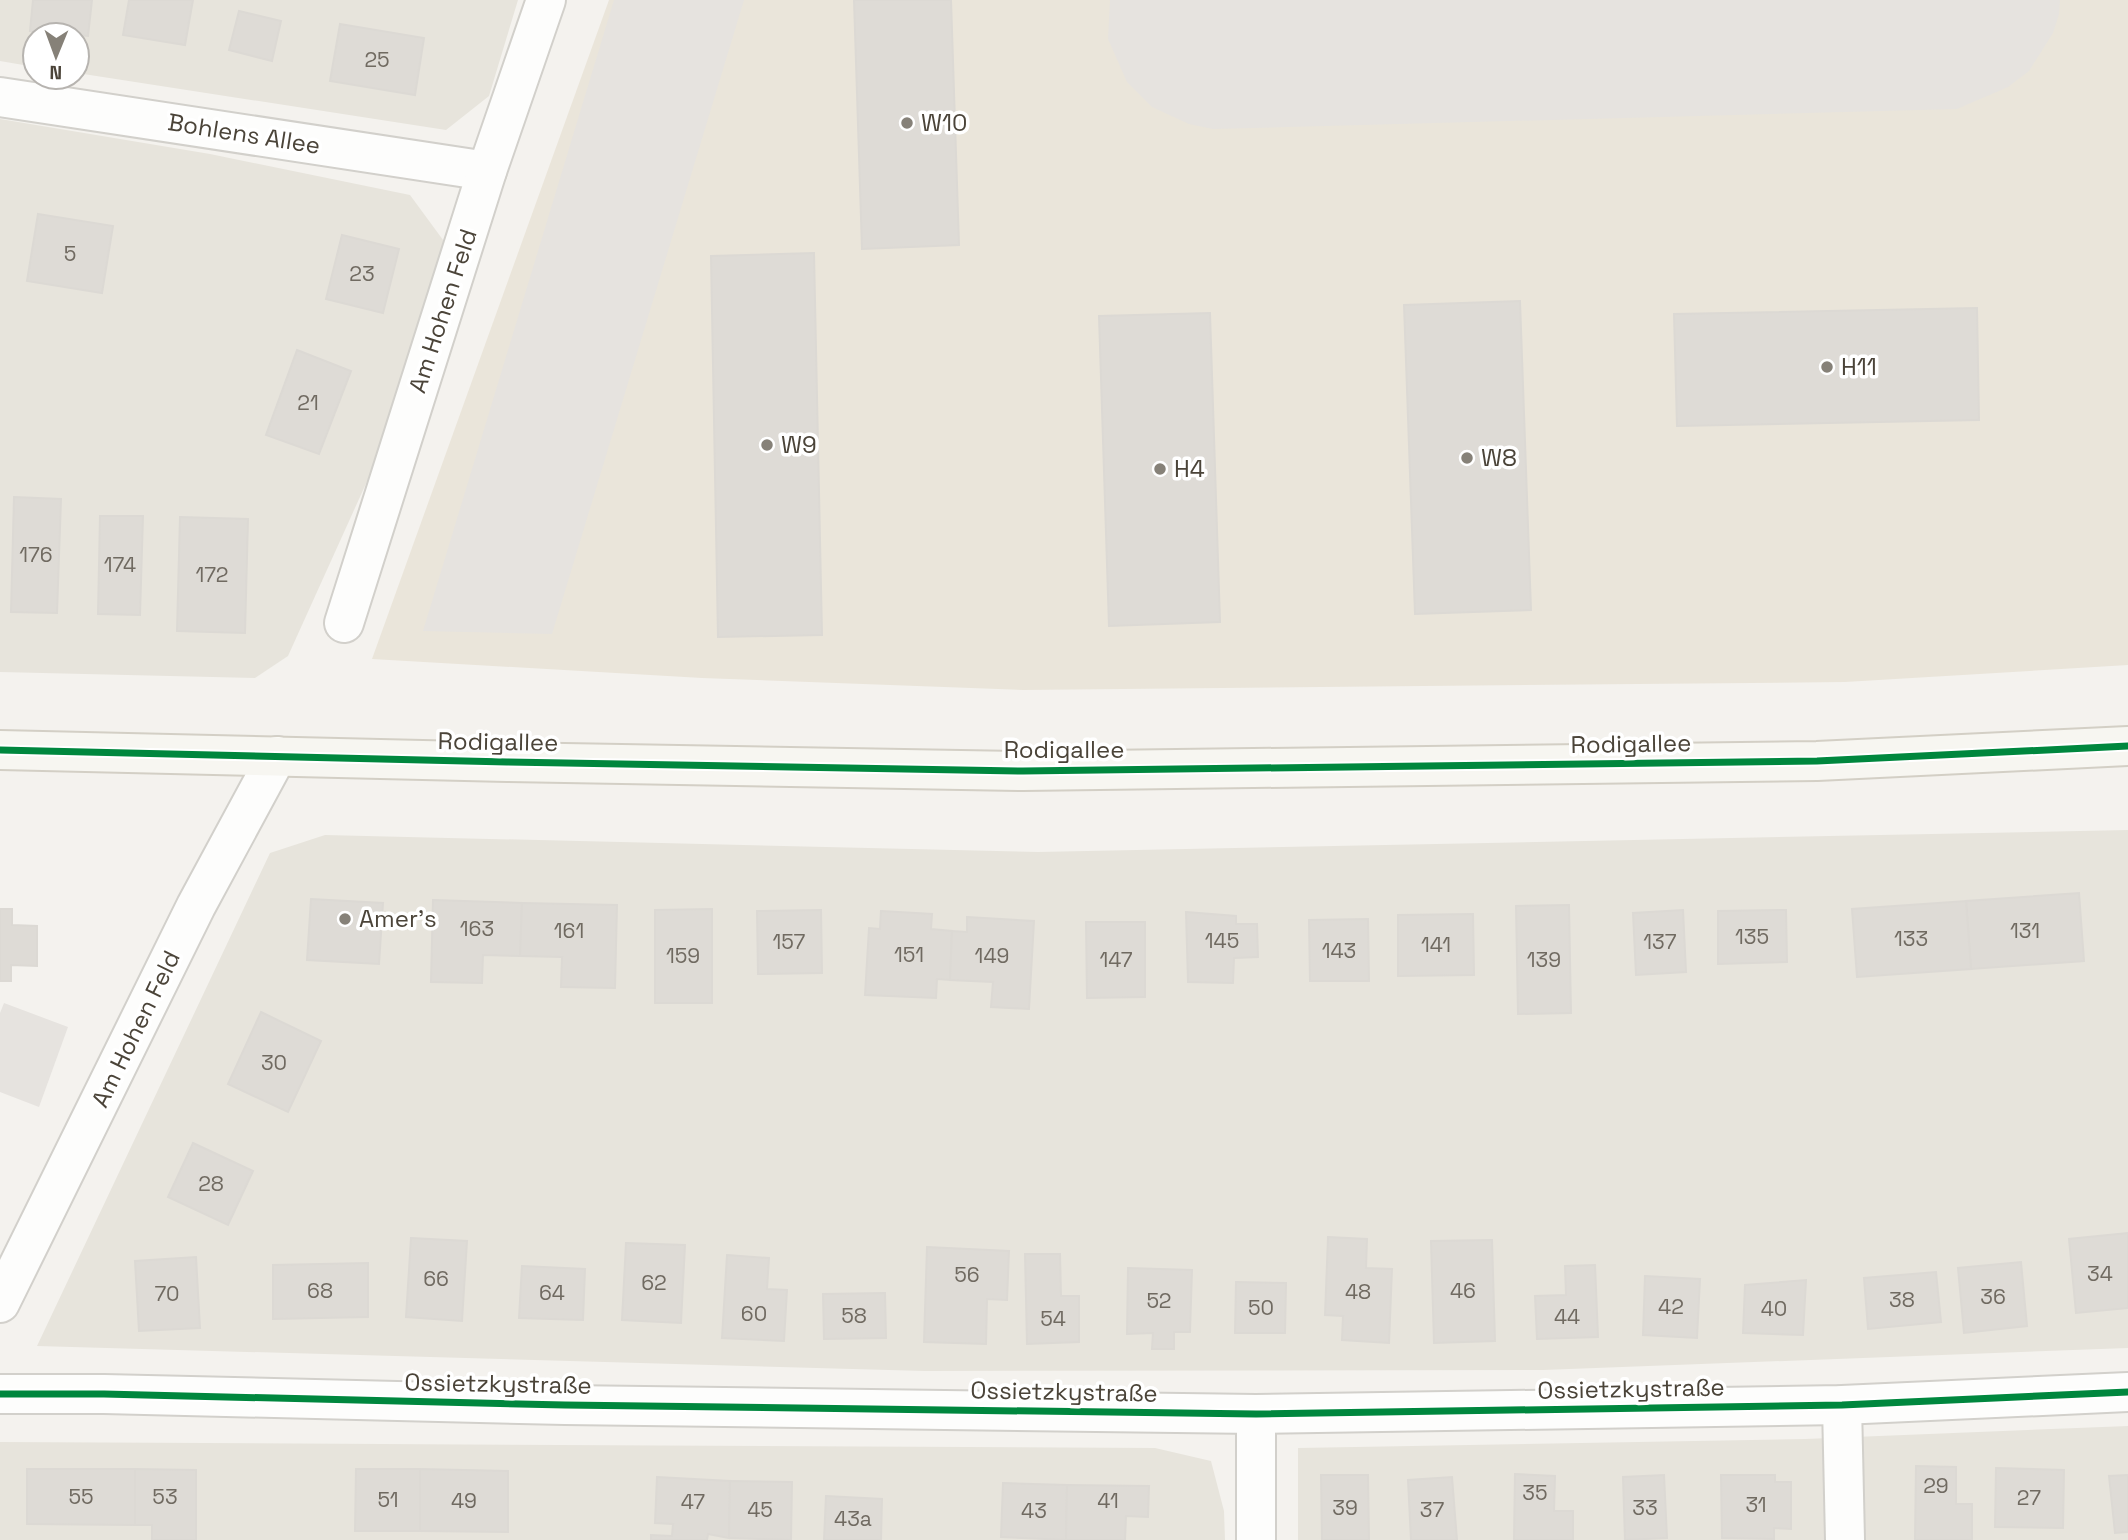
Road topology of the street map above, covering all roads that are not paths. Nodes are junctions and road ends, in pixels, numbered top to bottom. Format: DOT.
graph roads {
  1 [pos="546,0"];
  2 [pos="0,97"];
  3 [pos="487,171"];
  4 [pos="344,623"];
  5 [pos="2128,746"];
  6 [pos="0,750"];
  7 [pos="277,756"];
  8 [pos="0,1303"];
  9 [pos="2128,1392"];
  10 [pos="0,1394"];
  11 [pos="1842,1405"];
  12 [pos="1256,1413"];
  13 [pos="1256,1540"];
  14 [pos="1845,1540"];
  1 -- 3 [label="street, Am Hohen Feld"];
  2 -- 3 [label="street, Bohlens Allee"];
  3 -- 4 [label="street, Am Hohen Feld"];
  5 -- 7 [label="main road, Rodigallee"];
  6 -- 7 [label="main road, Rodigallee"];
  7 -- 8 [label="street, Am Hohen Feld"];
  9 -- 11 [label="street, Ossietzkystraße"];
  10 -- 12 [label="street, Ossietzkystraße"];
  11 -- 12 [label="street, Ossietzkystraße"];
  11 -- 14 [label="street"];
  12 -- 13 [label="street"];
}
